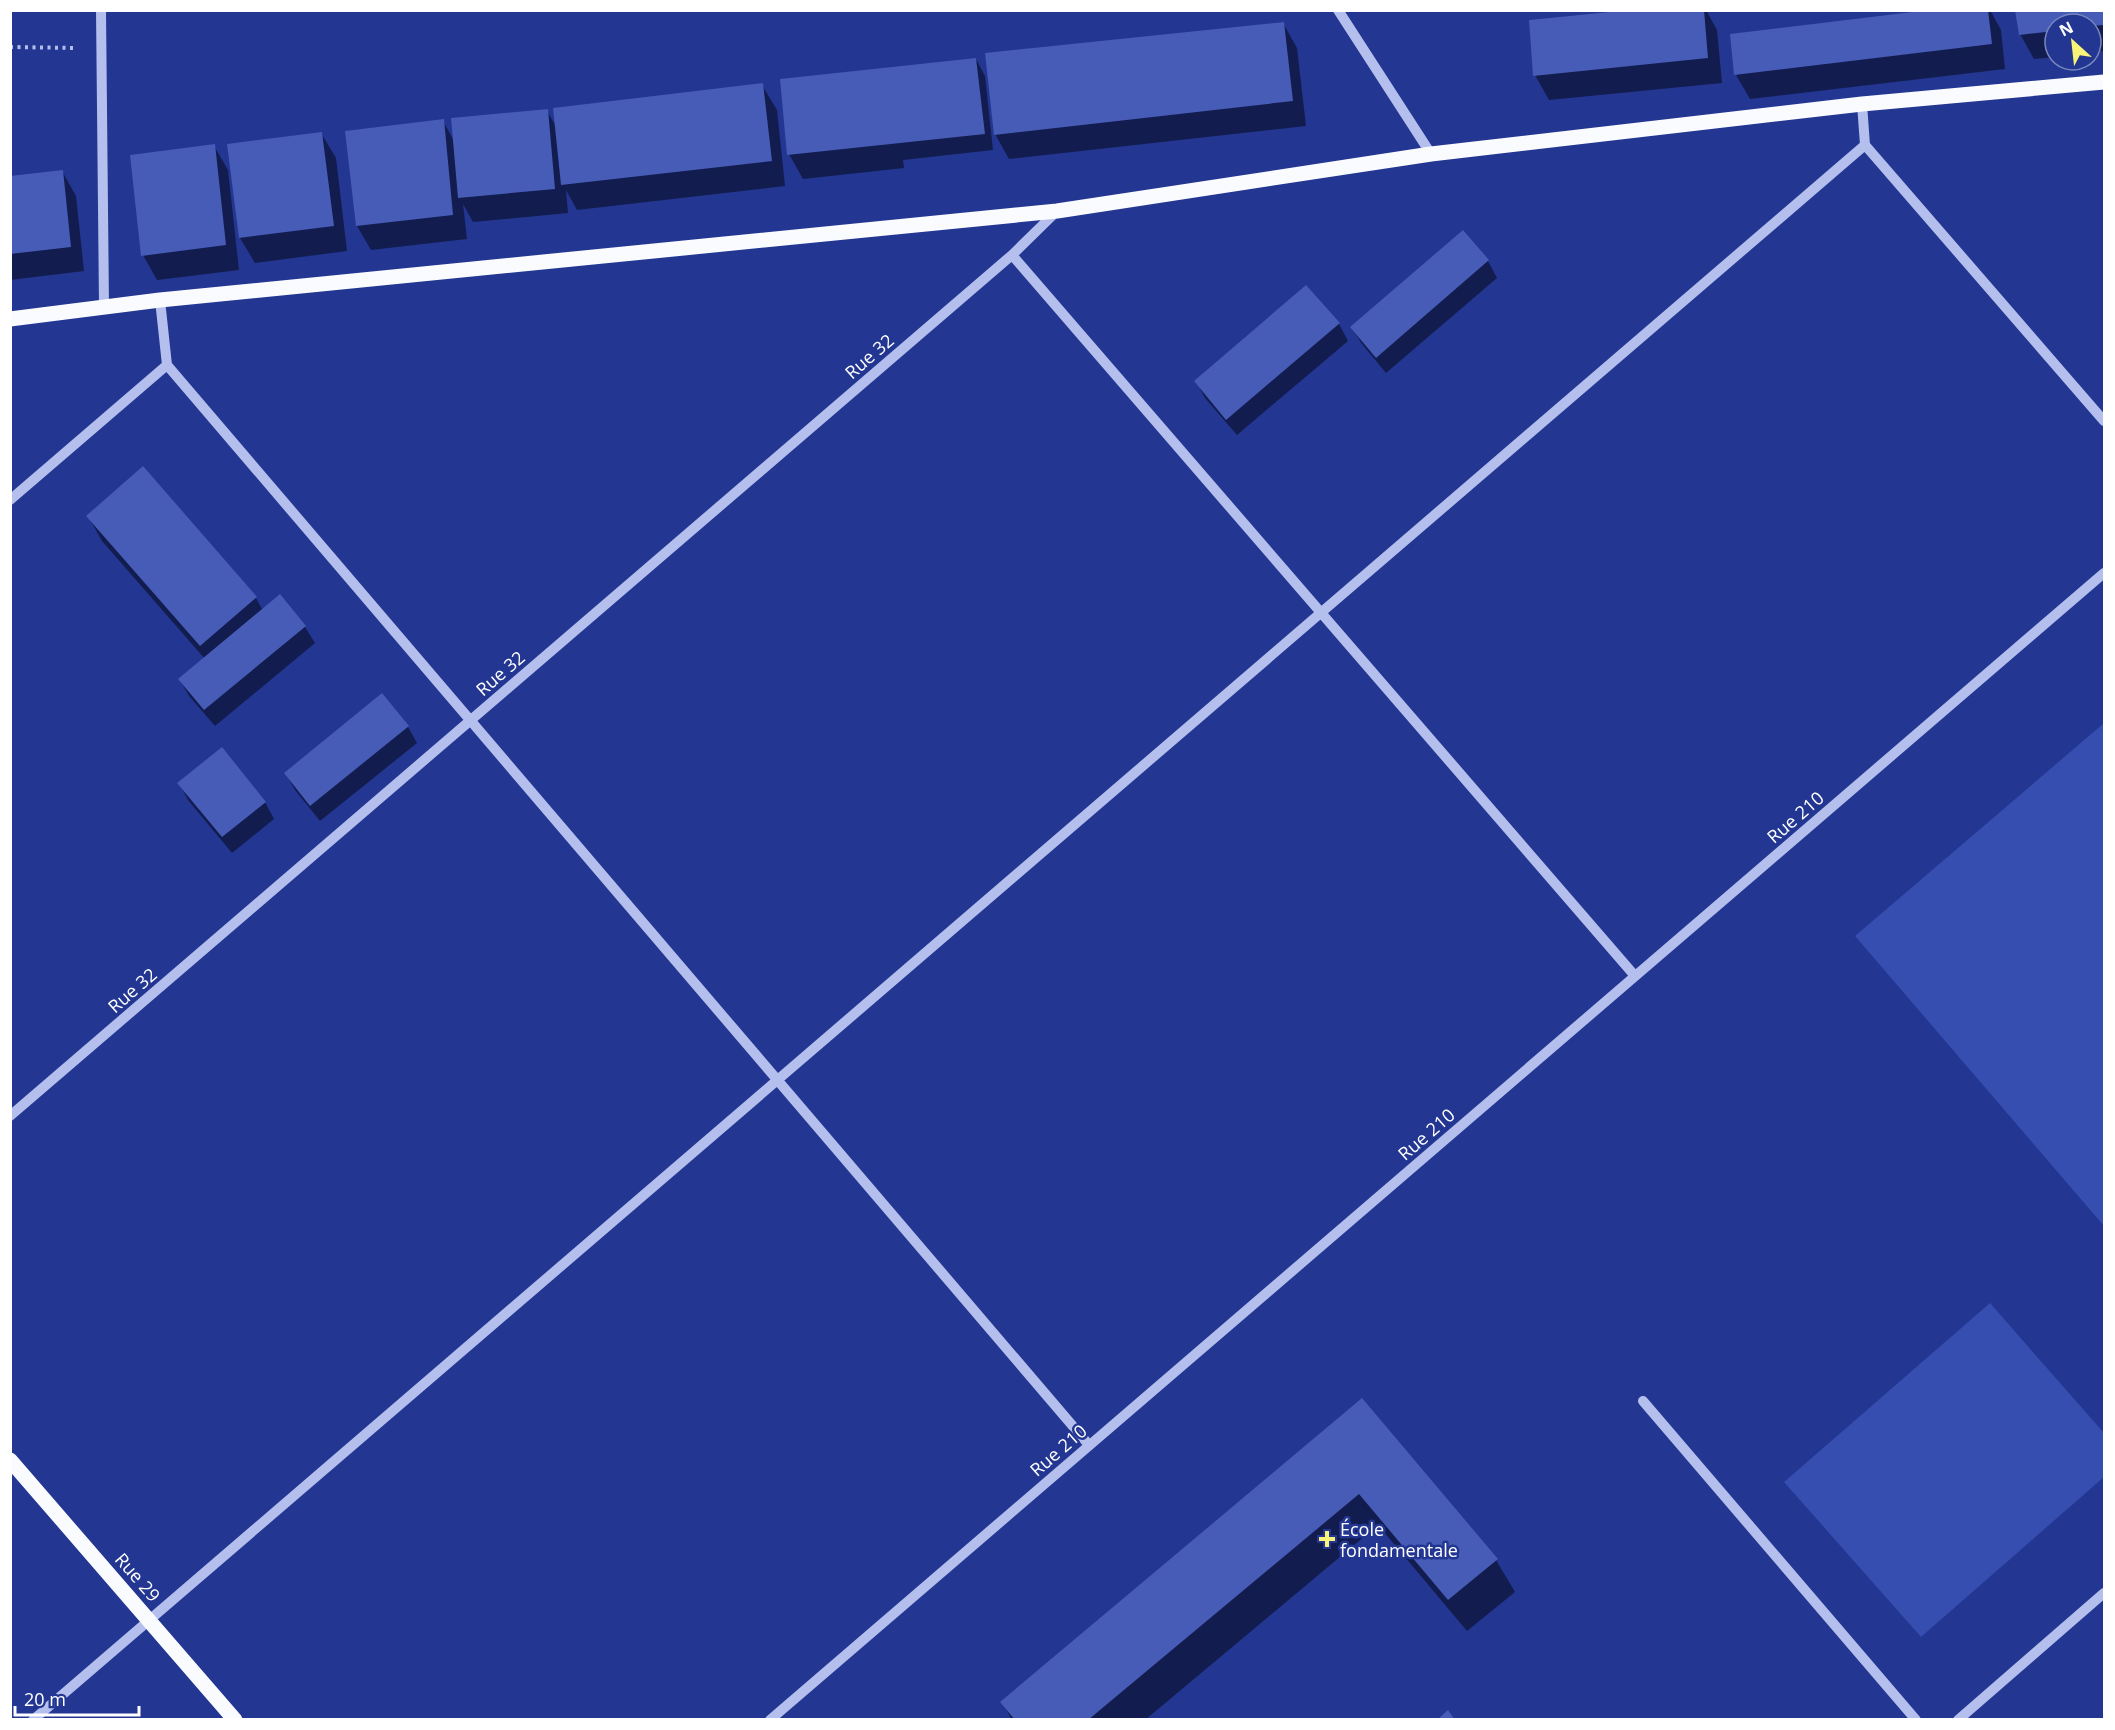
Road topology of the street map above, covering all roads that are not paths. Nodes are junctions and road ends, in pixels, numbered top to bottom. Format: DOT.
graph roads {
  1 [pos="101,10"];
  2 [pos="1338,10"];
  3 [pos="2104,82"];
  4 [pos="1862,104"];
  5 [pos="1866,145"];
  6 [pos="1431,154"];
  7 [pos="1057,211"];
  8 [pos="1012,255"];
  9 [pos="160,300"];
  10 [pos="104,306"];
  11 [pos="10,319"];
  12 [pos="167,365"];
  13 [pos="2104,421"];
  14 [pos="10,500"];
  15 [pos="2104,573"];
  16 [pos="1322,613"];
  17 [pos="471,720"];
  18 [pos="1635,976"];
  19 [pos="778,1079"];
  20 [pos="10,1116"];
  21 [pos="1642,1401"];
  22 [pos="1089,1445"];
  23 [pos="10,1460"];
  24 [pos="2104,1593"];
  25 [pos="149,1620"];
  26 [pos="33,1719"];
  27 [pos="235,1719"];
  28 [pos="770,1719"];
  29 [pos="1916,1719"];
  30 [pos="1958,1719"];
  1 -- 10 [label="street"];
  2 -- 6 [label="street"];
  3 -- 4 [label="main road"];
  4 -- 5 [label="street"];
  4 -- 6 [label="main road"];
  5 -- 13 [label="street"];
  5 -- 16 [label="street"];
  6 -- 7 [label="main road"];
  7 -- 8 [label="street, Rue 32"];
  7 -- 9 [label="main road"];
  8 -- 16 [label="street"];
  8 -- 17 [label="street, Rue 32"];
  9 -- 10 [label="main road"];
  9 -- 12 [label="street"];
  10 -- 11 [label="main road"];
  12 -- 14 [label="street"];
  12 -- 17 [label="street"];
  15 -- 18 [label="street, Rue 210"];
  16 -- 18 [label="street"];
  16 -- 19 [label="street"];
  17 -- 19 [label="street"];
  17 -- 20 [label="street, Rue 32"];
  18 -- 22 [label="street, Rue 210"];
  19 -- 22 [label="street"];
  19 -- 25 [label="street"];
  21 -- 29 [label="street"];
  22 -- 28 [label="street, Rue 210"];
  23 -- 25 [label="main road, Rue 29"];
  24 -- 30 [label="street"];
  25 -- 26 [label="street"];
  25 -- 27 [label="main road, Rue 29"];
}
